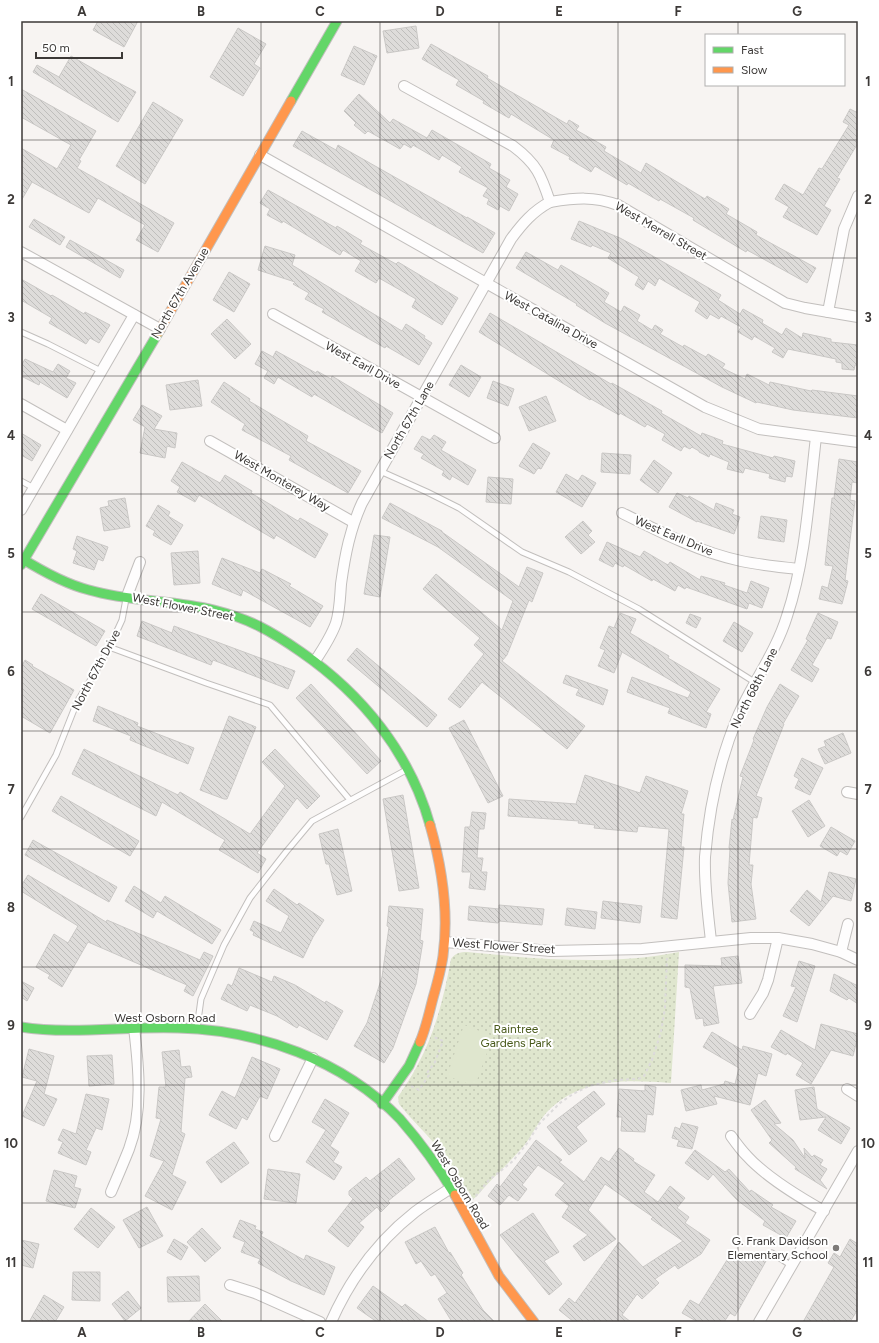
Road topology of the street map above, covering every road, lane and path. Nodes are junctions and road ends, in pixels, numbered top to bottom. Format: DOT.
graph roads {
  1 [pos="337,21"];
  2 [pos="404,86"];
  3 [pos="260,155"];
  4 [pos="858,196"];
  5 [pos="550,202"];
  6 [pos="21,252"];
  7 [pos="486,283"];
  8 [pos="828,312"];
  9 [pos="134,314"];
  10 [pos="274,314"];
  11 [pos="858,317"];
  12 [pos="160,329"];
  13 [pos="21,332"];
  14 [pos="101,371"];
  15 [pos="422,398"];
  16 [pos="21,404"];
  17 [pos="67,430"];
  18 [pos="816,437"];
  19 [pos="495,438"];
  20 [pos="210,441"];
  21 [pos="858,442"];
  22 [pos="380,471"];
  23 [pos="21,481"];
  24 [pos="34,488"];
  25 [pos="21,510"];
  26 [pos="622,512"];
  27 [pos="353,522"];
  28 [pos="22,561"];
  29 [pos="140,562"];
  30 [pos="799,569"];
  31 [pos="127,596"];
  32 [pos="109,647"];
  33 [pos="315,661"];
  34 [pos="756,682"];
  35 [pos="408,769"];
  36 [pos="847,792"];
  37 [pos="858,794"];
  38 [pos="350,800"];
  39 [pos="21,817"];
  40 [pos="848,924"];
  41 [pos="778,938"];
  42 [pos="711,941"];
  43 [pos="444,942"];
  44 [pos="840,952"];
  45 [pos="667,955"];
  46 [pos="858,960"];
  47 [pos="750,1014"];
  48 [pos="21,1027"];
  49 [pos="134,1028"];
  50 [pos="197,1029"];
  51 [pos="431,1036"];
  52 [pos="313,1058"];
  53 [pos="399,1079"];
  54 [pos="847,1089"];
  55 [pos="858,1096"];
  56 [pos="382,1104"];
  57 [pos="275,1136"];
  58 [pos="731,1136"];
  59 [pos="858,1151"];
  60 [pos="451,1188"];
  61 [pos="110,1192"];
  62 [pos="472,1199"];
  63 [pos="824,1211"];
  64 [pos="772,1253"];
  65 [pos="792,1266"];
  66 [pos="230,1285"];
  67 [pos="320,1322"];
  68 [pos="331,1322"];
  69 [pos="534,1322"];
  70 [pos="759,1322"];
  1 -- 3 [label="street, North 67th Avenue"];
  2 -- 5 [label="street"];
  3 -- 7 [label="street, West Catalina Drive"];
  3 -- 12 [label="street, North 67th Avenue"];
  4 -- 8 [label="street"];
  5 -- 7 [label="street, North 67th Lane"];
  5 -- 8 [label="street, West Merrell Street"];
  6 -- 9 [label="street"];
  7 -- 15 [label="street, North 67th Lane"];
  7 -- 18 [label="street, West Catalina Drive"];
  8 -- 11 [label="street, West Merrell Street"];
  9 -- 12 [label="street"];
  9 -- 14 [label="street"];
  10 -- 15 [label="street, West Earll Drive"];
  12 -- 28 [label="street, North 67th Avenue"];
  13 -- 14 [label="lane"];
  14 -- 17 [label="street"];
  15 -- 19 [label="street, West Earll Drive"];
  15 -- 22 [label="street, North 67th Lane"];
  16 -- 17 [label="street"];
  17 -- 24 [label="street"];
  18 -- 21 [label="street, West Catalina Drive"];
  18 -- 30 [label="street, North 68th Lane"];
  20 -- 27 [label="street, West Monterey Way"];
  22 -- 27 [label="street, North 67th Lane"];
  22 -- 34 [label="lane"];
  23 -- 24 [label="lane"];
  24 -- 25 [label="street"];
  26 -- 30 [label="street, West Earll Drive"];
  27 -- 33 [label="street, North 67th Lane"];
  28 -- 31 [label="street, West Flower Street"];
  29 -- 31 [label="street, North 67th Drive"];
  30 -- 34 [label="street, North 68th Lane"];
  31 -- 32 [label="lane, North 67th Drive"];
  31 -- 33 [label="street, West Flower Street"];
  32 -- 38 [label="lane"];
  32 -- 39 [label="lane, North 67th Drive"];
  33 -- 35 [label="street, West Flower Street"];
  34 -- 42 [label="street, North 68th Lane"];
  35 -- 38 [label="lane"];
  35 -- 43 [label="street, West Flower Street"];
  36 -- 37 [label="street"];
  38 -- 50 [label="lane"];
  40 -- 44 [label="street"];
  41 -- 42 [label="street, West Flower Street"];
  41 -- 44 [label="street, West Flower Street"];
  41 -- 47 [label="street"];
  42 -- 43 [label="street, West Flower Street"];
  43 -- 53 [label="street"];
  44 -- 46 [label="street, West Flower Street"];
  45 -- 62 [label="path"];
  48 -- 49 [label="street, West Osborn Road"];
  49 -- 50 [label="street, West Osborn Road"];
  49 -- 61 [label="street"];
  50 -- 52 [label="street, West Osborn Road"];
  51 -- 53 [label="path"];
  52 -- 56 [label="street, West Osborn Road"];
  52 -- 57 [label="street"];
  53 -- 56 [label="street"];
  54 -- 55 [label="street"];
  56 -- 60 [label="street, West Osborn Road"];
  58 -- 63 [label="street"];
  59 -- 63 [label="street"];
  60 -- 68 [label="street"];
  60 -- 69 [label="street, West Osborn Road"];
  63 -- 65 [label="street"];
  64 -- 65 [label="lane"];
  65 -- 70 [label="street"];
  66 -- 67 [label="street"];
}
